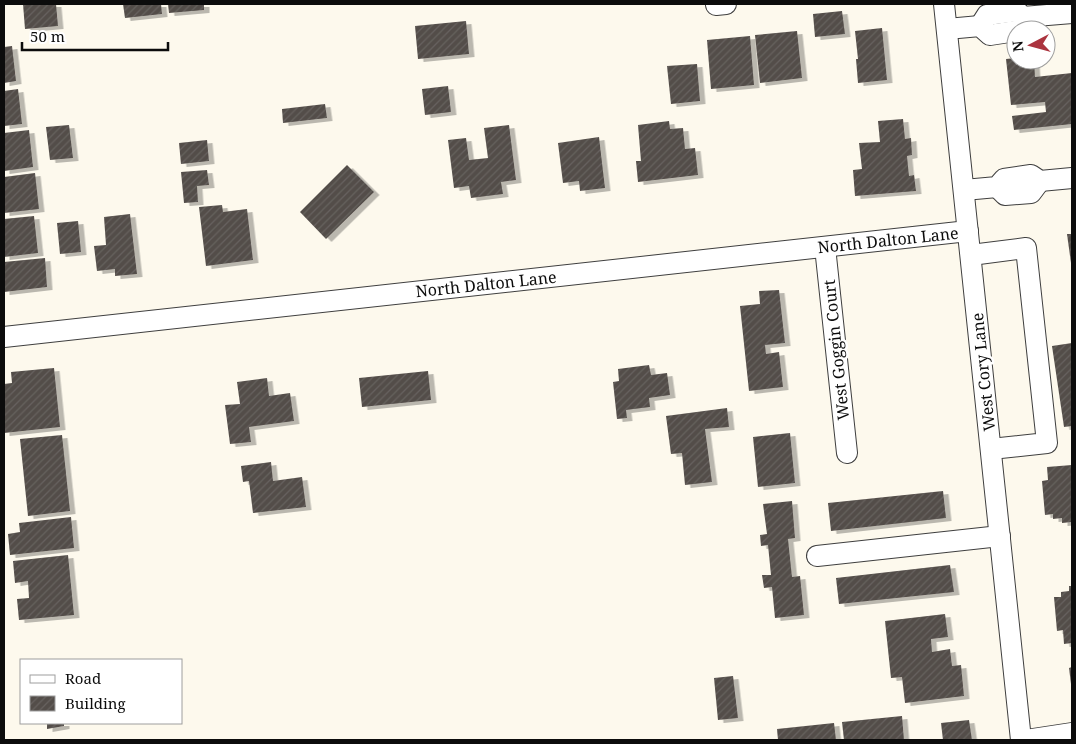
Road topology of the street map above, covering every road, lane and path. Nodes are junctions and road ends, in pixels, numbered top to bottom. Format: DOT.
graph roads {
  1 [pos="944,4"];
  2 [pos="1072,14"];
  3 [pos="1046,20"];
  4 [pos="947,29"];
  5 [pos="1006,30"];
  6 [pos="1072,178"];
  7 [pos="964,190"];
  8 [pos="968,231"];
  9 [pos="825,247"];
  10 [pos="971,254"];
  11 [pos="4,336"];
  12 [pos="991,449"];
  13 [pos="847,453"];
  14 [pos="1000,536"];
  15 [pos="817,556"];
  16 [pos="1072,733"];
  17 [pos="1021,740"];
  18 [pos="1026,740"];
  1 -- 4 [label="street, West Cory Lane"];
  2 -- 3 [label="street"];
  4 -- 5 [label="street"];
  4 -- 7 [label="street, West Cory Lane"];
  6 -- 7 [label="street"];
  7 -- 8 [label="street, West Cory Lane"];
  8 -- 9 [label="street, North Dalton Lane"];
  8 -- 10 [label="street, West Cory Lane"];
  9 -- 11 [label="street, North Dalton Lane"];
  9 -- 13 [label="street, West Goggin Court"];
  10 -- 12 [label="street, West Cory Lane"];
  10 -- 12 [label="street"];
  12 -- 14 [label="street, West Cory Lane"];
  14 -- 15 [label="street"];
  14 -- 17 [label="street, West Cory Lane"];
  16 -- 18 [label="street"];
}
